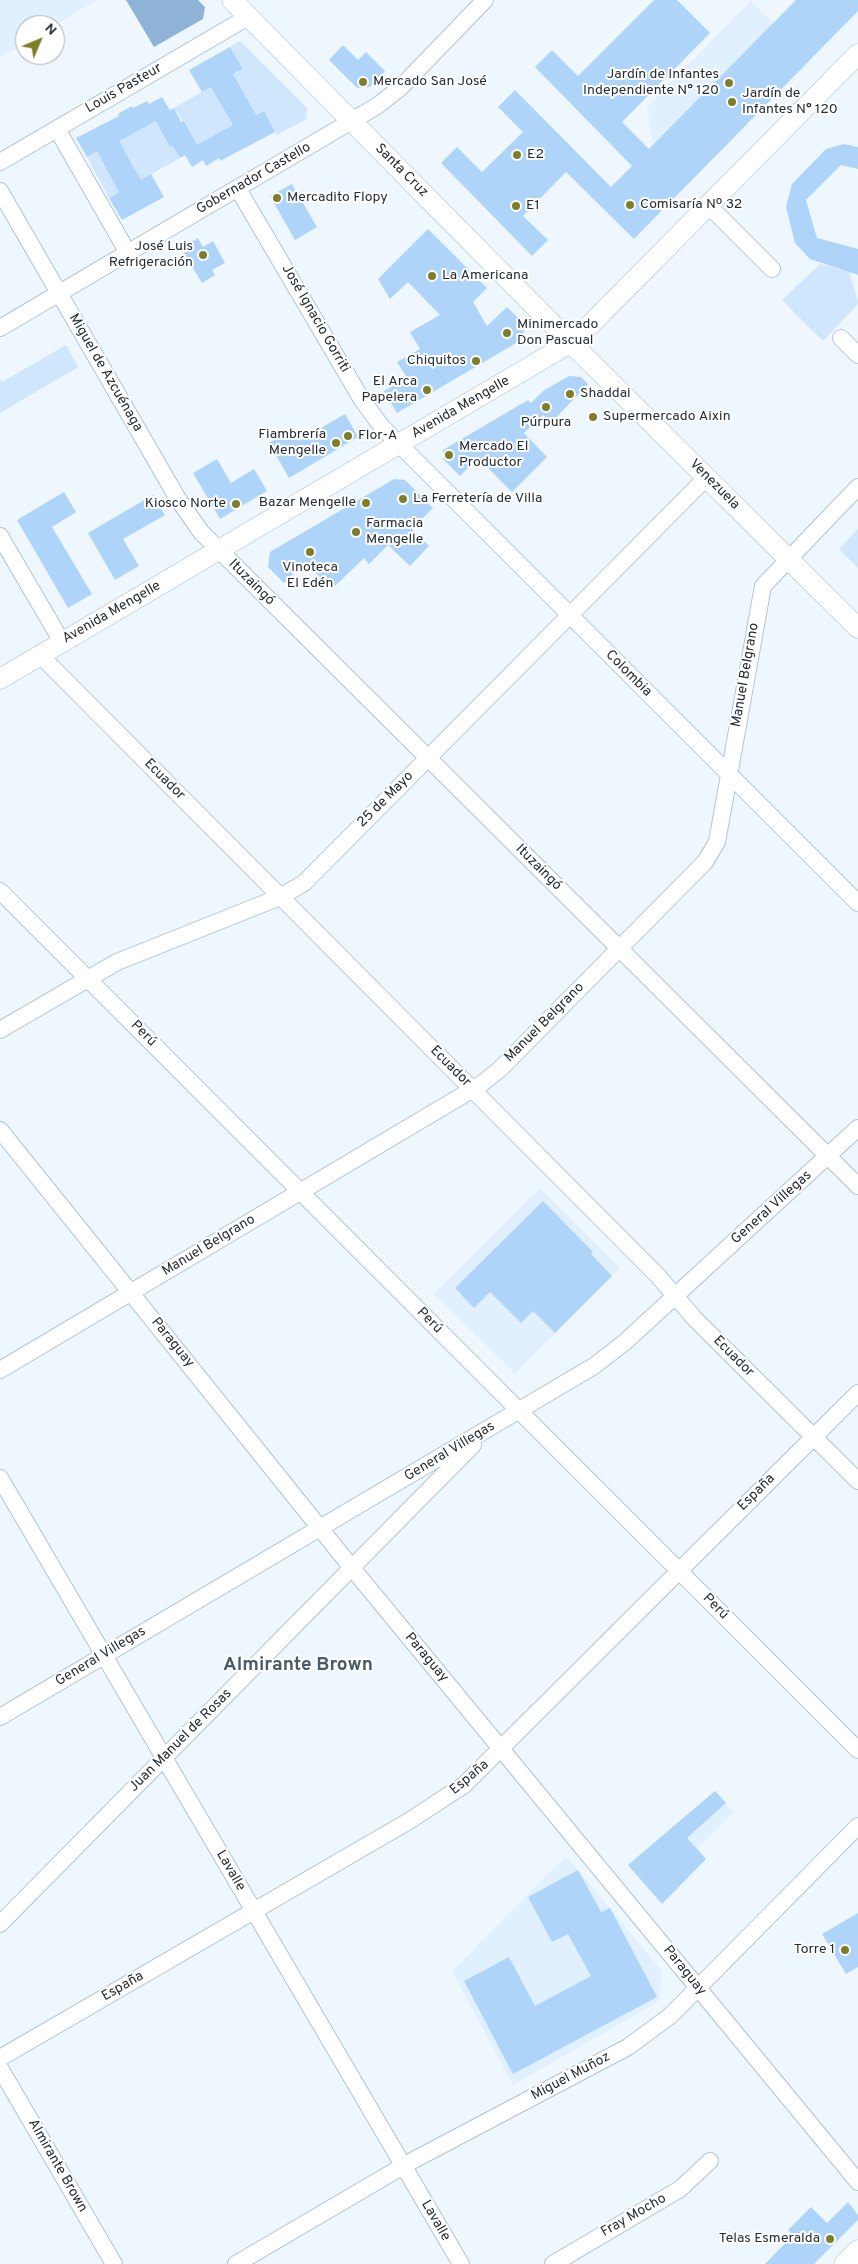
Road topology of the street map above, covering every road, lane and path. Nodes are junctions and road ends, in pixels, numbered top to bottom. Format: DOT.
graph roads {
  1 [pos="232,0"];
  2 [pos="482,1"];
  3 [pos="248,17"];
  4 [pos="858,54"];
  5 [pos="352,121"];
  6 [pos="56,129"];
  7 [pos="0,162"];
  8 [pos="238,189"];
  9 [pos="0,191"];
  10 [pos="708,206"];
  11 [pos="128,253"];
  12 [pos="772,269"];
  13 [pos="59,294"];
  14 [pos="0,328"];
  15 [pos="840,338"];
  16 [pos="570,342"];
  17 [pos="858,356"];
  18 [pos="399,444"];
  19 [pos="707,478"];
  20 [pos="858,487"];
  21 [pos="0,536"];
  22 [pos="219,550"];
  23 [pos="788,558"];
  24 [pos="570,615"];
  25 [pos="858,628"];
  26 [pos="62,642"];
  27 [pos="40,655"];
  28 [pos="0,679"];
  29 [pos="428,758"];
  30 [pos="729,774"];
  31 [pos="0,891"];
  32 [pos="280,897"];
  33 [pos="858,903"];
  34 [pos="619,949"];
  35 [pos="87,979"];
  36 [pos="0,1030"];
  37 [pos="473,1090"];
  38 [pos="858,1128"];
  39 [pos="0,1130"];
  40 [pos="828,1157"];
  41 [pos="858,1186"];
  42 [pos="300,1192"];
  43 [pos="131,1292"];
  44 [pos="675,1296"];
  45 [pos="0,1370"];
  46 [pos="858,1393"];
  47 [pos="519,1411"];
  48 [pos="488,1429"];
  49 [pos="814,1437"];
  50 [pos="0,1478"];
  51 [pos="858,1481"];
  52 [pos="320,1528"];
  53 [pos="352,1568"];
  54 [pos="680,1571"];
  55 [pos="104,1656"];
  56 [pos="0,1717"];
  57 [pos="502,1750"];
  58 [pos="858,1750"];
  59 [pos="164,1758"];
  60 [pos="858,1826"];
  61 [pos="254,1911"];
  62 [pos="0,1924"];
  63 [pos="698,1988"];
  64 [pos="0,2058"];
  65 [pos="0,2068"];
  66 [pos="710,2161"];
  67 [pos="403,2166"];
  68 [pos="858,2182"];
  69 [pos="858,2250"];
  70 [pos="114,2264"];
  71 [pos="236,2264"];
  72 [pos="461,2264"];
  73 [pos="553,2264"];
  74 [pos="844,2264"];
  1 -- 3 [label="main road, Santa Cruz"];
  2 -- 5 [label="street, Gobernador Castello"];
  3 -- 5 [label="main road, Santa Cruz"];
  3 -- 6 [label="street, Louis Pasteur"];
  4 -- 10 [label="main road, Avenida Mengelle"];
  5 -- 8 [label="street, Gobernador Castello"];
  5 -- 16 [label="main road, Santa Cruz"];
  6 -- 7 [label="street, Louis Pasteur"];
  6 -- 11 [label="street"];
  8 -- 11 [label="street, Gobernador Castello"];
  8 -- 18 [label="street, José Ignacio Gorriti"];
  9 -- 13 [label="street, Miguel de Azcuénaga"];
  10 -- 12 [label="street"];
  10 -- 16 [label="main road, Avenida Mengelle"];
  11 -- 13 [label="street, Gobernador Castello"];
  13 -- 14 [label="street, Gobernador Castello"];
  13 -- 22 [label="street, Miguel de Azcuénaga"];
  15 -- 17 [label="street"];
  16 -- 18 [label="main road, Avenida Mengelle"];
  16 -- 19 [label="main road, Venezuela"];
  18 -- 22 [label="main road, Avenida Mengelle"];
  18 -- 24 [label="street, Colombia"];
  19 -- 23 [label="main road, Venezuela"];
  19 -- 24 [label="street, 25 de Mayo"];
  20 -- 23 [label="street, Manuel Belgrano"];
  21 -- 26 [label="street"];
  22 -- 26 [label="main road, Avenida Mengelle"];
  22 -- 29 [label="street, Ituzaingó"];
  23 -- 25 [label="main road, Venezuela"];
  23 -- 30 [label="street, Manuel Belgrano"];
  24 -- 29 [label="street, 25 de Mayo"];
  24 -- 30 [label="street, Colombia"];
  26 -- 27 [label="main road, Avenida Mengelle"];
  27 -- 28 [label="main road, Avenida Mengelle"];
  27 -- 32 [label="street, Ecuador"];
  29 -- 32 [label="street, 25 de Mayo"];
  29 -- 34 [label="street, Ituzaingó"];
  30 -- 33 [label="street, Colombia"];
  30 -- 34 [label="street, Manuel Belgrano"];
  31 -- 35 [label="street, Perú"];
  32 -- 35 [label="street, 25 de Mayo"];
  32 -- 37 [label="street, Ecuador"];
  34 -- 37 [label="street, Manuel Belgrano"];
  34 -- 40 [label="street, Ituzaingó"];
  35 -- 36 [label="street, 25 de Mayo"];
  35 -- 42 [label="street, Perú"];
  37 -- 42 [label="street, Manuel Belgrano"];
  37 -- 44 [label="street, Ecuador"];
  38 -- 40 [label="street, General Villegas"];
  39 -- 43 [label="street, Paraguay"];
  40 -- 41 [label="street, Ituzaingó"];
  40 -- 44 [label="street, General Villegas"];
  42 -- 43 [label="street, Manuel Belgrano"];
  42 -- 47 [label="street, Perú"];
  43 -- 45 [label="street, Manuel Belgrano"];
  43 -- 52 [label="street, Paraguay"];
  44 -- 47 [label="street, General Villegas"];
  44 -- 49 [label="street, Ecuador"];
  46 -- 49 [label="street, España"];
  47 -- 48 [label="street, General Villegas"];
  47 -- 54 [label="street, Perú"];
  48 -- 52 [label="street, General Villegas"];
  48 -- 53 [label="street, Juan Manuel de Rosas"];
  49 -- 51 [label="street, Ecuador"];
  49 -- 54 [label="street, España"];
  50 -- 55 [label="street, Lavalle"];
  52 -- 53 [label="street, Paraguay"];
  52 -- 55 [label="street, General Villegas"];
  53 -- 57 [label="street, Paraguay"];
  53 -- 59 [label="street, Juan Manuel de Rosas"];
  54 -- 57 [label="street, España"];
  54 -- 58 [label="street, Perú"];
  55 -- 56 [label="street, General Villegas"];
  55 -- 59 [label="street, Lavalle"];
  57 -- 61 [label="street, España"];
  57 -- 63 [label="street, Paraguay"];
  59 -- 61 [label="street, Lavalle"];
  59 -- 62 [label="street, Juan Manuel de Rosas"];
  60 -- 63 [label="street, Miguel Muñoz"];
  61 -- 64 [label="street, España"];
  61 -- 67 [label="street, Lavalle"];
  63 -- 67 [label="street, Miguel Muñoz"];
  63 -- 68 [label="street, Paraguay"];
  65 -- 70 [label="street, Almirante Brown"];
  66 -- 73 [label="street, Fray Mocho"];
  67 -- 71 [label="street, Miguel Muñoz"];
  67 -- 72 [label="street, Lavalle"];
  69 -- 74 [label="main road"];
}
